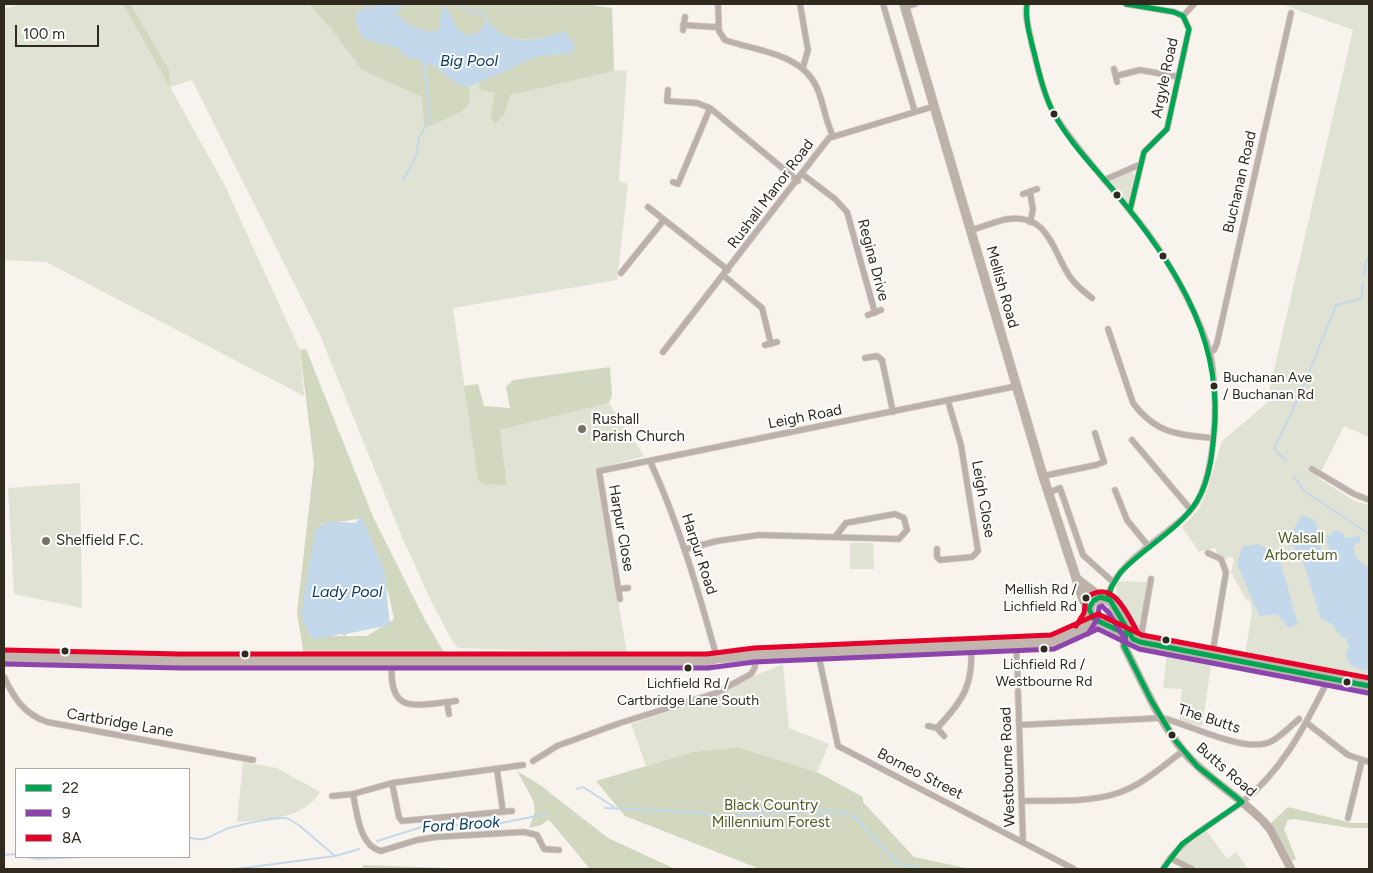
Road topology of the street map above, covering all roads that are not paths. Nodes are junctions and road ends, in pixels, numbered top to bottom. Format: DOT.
graph roads {
  1 [pos="718,4"];
  2 [pos="800,4"];
  3 [pos="883,4"];
  4 [pos="915,4"];
  5 [pos="1027,4"];
  6 [pos="1126,4"];
  7 [pos="1197,4"];
  8 [pos="905,5"];
  9 [pos="1292,13"];
  10 [pos="1183,16"];
  11 [pos="685,17"];
  12 [pos="718,26"];
  13 [pos="803,67"];
  14 [pos="1114,69"];
  15 [pos="1179,77"];
  16 [pos="668,90"];
  17 [pos="935,106"];
  18 [pos="710,108"];
  19 [pos="915,112"];
  20 [pos="833,136"];
  21 [pos="1139,165"];
  22 [pos="802,174"];
  23 [pos="1104,180"];
  24 [pos="798,181"];
  25 [pos="673,182"];
  26 [pos="1038,189"];
  27 [pos="1030,192"];
  28 [pos="1022,194"];
  29 [pos="648,207"];
  30 [pos="1130,210"];
  31 [pos="664,220"];
  32 [pos="1030,222"];
  33 [pos="971,230"];
  34 [pos="728,270"];
  35 [pos="622,273"];
  36 [pos="724,276"];
  37 [pos="1085,292"];
  38 [pos="1080,298"];
  39 [pos="1092,298"];
  40 [pos="868,315"];
  41 [pos="1107,333"];
  42 [pos="771,344"];
  43 [pos="1208,350"];
  44 [pos="662,352"];
  45 [pos="867,358"];
  46 [pos="1017,386"];
  47 [pos="948,401"];
  48 [pos="893,412"];
  49 [pos="1095,433"];
  50 [pos="1213,438"];
  51 [pos="1132,440"];
  52 [pos="650,461"];
  53 [pos="1312,469"];
  54 [pos="599,472"];
  55 [pos="1043,476"];
  56 [pos="1116,490"];
  57 [pos="1053,491"];
  58 [pos="1369,500"];
  59 [pos="1191,510"];
  60 [pos="836,536"];
  61 [pos="1149,547"];
  62 [pos="686,549"];
  63 [pos="937,549"];
  64 [pos="1208,553"];
  65 [pos="1075,577"];
  66 [pos="1151,580"];
  67 [pos="1112,582"];
  68 [pos="628,588"];
  69 [pos="618,589"];
  70 [pos="1104,598"];
  71 [pos="620,599"];
  72 [pos="1114,608"];
  73 [pos="1095,617"];
  74 [pos="1133,638"];
  75 [pos="1016,643"];
  76 [pos="971,645"];
  77 [pos="818,653"];
  78 [pos="754,655"];
  79 [pos="1212,656"];
  80 [pos="4,657"];
  81 [pos="717,658"];
  82 [pos="392,659"];
  83 [pos="4,677"];
  84 [pos="1018,684"];
  85 [pos="1325,686"];
  86 [pos="1369,686"];
  87 [pos="1018,691"];
  88 [pos="456,701"];
  89 [pos="447,702"];
  90 [pos="449,714"];
  91 [pos="1162,718"];
  92 [pos="1299,719"];
  93 [pos="1306,723"];
  94 [pos="1019,725"];
  95 [pos="928,726"];
  96 [pos="937,728"];
  97 [pos="944,736"];
  98 [pos="1183,751"];
  99 [pos="253,760"];
  100 [pos="1362,760"];
  101 [pos="533,761"];
  102 [pos="1369,762"];
  103 [pos="524,765"];
  104 [pos="497,770"];
  105 [pos="392,783"];
  106 [pos="353,794"];
  107 [pos="332,796"];
  108 [pos="1022,801"];
  109 [pos="1242,802"];
  110 [pos="512,811"];
  111 [pos="502,812"];
  112 [pos="1348,818"];
  113 [pos="1023,842"];
  114 [pos="559,850"];
  115 [pos="1170,858"];
  116 [pos="1074,869"];
  117 [pos="1163,869"];
  118 [pos="1192,869"];
  119 [pos="1291,869"];
  1 -- 12 [label="street"];
  2 -- 13 [label="street"];
  3 -- 19 [label="street"];
  4 -- 8 [label="street"];
  5 -- 23 [label="street"];
  6 -- 10 [label="street"];
  7 -- 10 [label="street"];
  8 -- 17 [label="main road, Mellish Road"];
  9 -- 43 [label="street, Buchanan Road"];
  10 -- 15 [label="street, Argyle Road"];
  11 -- 12 [label="street"];
  12 -- 13 [label="street"];
  13 -- 20 [label="street"];
  14 -- 15 [label="street"];
  15 -- 21 [label="street, Argyle Road"];
  16 -- 18 [label="street"];
  17 -- 19 [label="street, Rushall Manor Road"];
  17 -- 33 [label="main road, Mellish Road"];
  18 -- 24 [label="street"];
  18 -- 25 [label="street"];
  19 -- 20 [label="street, Rushall Manor Road"];
  20 -- 22 [label="street, Rushall Manor Road"];
  21 -- 23 [label="street"];
  21 -- 30 [label="street, Argyle Road"];
  22 -- 24 [label="street, Rushall Manor Road"];
  22 -- 40 [label="street, Regina Drive"];
  23 -- 30 [label="street"];
  24 -- 34 [label="street, Rushall Manor Road"];
  26 -- 27 [label="street"];
  27 -- 28 [label="street"];
  27 -- 32 [label="street"];
  29 -- 31 [label="street"];
  30 -- 43 [label="street"];
  31 -- 34 [label="street"];
  31 -- 35 [label="street"];
  32 -- 33 [label="street"];
  32 -- 37 [label="street"];
  33 -- 46 [label="main road, Mellish Road"];
  34 -- 36 [label="street, Rushall Manor Road"];
  36 -- 42 [label="street"];
  36 -- 44 [label="street, Rushall Manor Road"];
  37 -- 38 [label="street"];
  37 -- 39 [label="street"];
  41 -- 50 [label="street"];
  43 -- 50 [label="street"];
  45 -- 48 [label="street"];
  46 -- 47 [label="street, Leigh Road"];
  46 -- 55 [label="main road, Mellish Road"];
  47 -- 48 [label="street, Leigh Road"];
  47 -- 63 [label="street, Leigh Close"];
  48 -- 52 [label="street, Leigh Road"];
  49 -- 55 [label="street"];
  50 -- 59 [label="street"];
  51 -- 59 [label="street"];
  52 -- 54 [label="street, Leigh Road"];
  52 -- 62 [label="street, Harpur Road"];
  53 -- 58 [label="street"];
  54 -- 69 [label="street, Harpur Close"];
  55 -- 65 [label="main road, Mellish Road"];
  56 -- 61 [label="street"];
  57 -- 67 [label="street"];
  59 -- 61 [label="street"];
  60 -- 60 [label="street"];
  60 -- 62 [label="street"];
  61 -- 67 [label="street"];
  62 -- 81 [label="street, Harpur Road"];
  64 -- 79 [label="street"];
  65 -- 70 [label="main road"];
  65 -- 73 [label="main road, Mellish Road"];
  66 -- 74 [label="street"];
  67 -- 70 [label="street"];
  68 -- 69 [label="street, Harpur Close"];
  69 -- 71 [label="street, Harpur Close"];
  70 -- 72 [label="highway"];
  70 -- 73 [label="highway"];
  72 -- 73 [label="highway"];
  72 -- 74 [label="highway"];
  73 -- 74 [label="highway"];
  73 -- 75 [label="highway"];
  74 -- 79 [label="highway"];
  74 -- 91 [label="street, Butts Road"];
  75 -- 76 [label="highway"];
  75 -- 84 [label="street"];
  76 -- 77 [label="highway"];
  76 -- 96 [label="street"];
  77 -- 78 [label="highway"];
  77 -- 113 [label="street, Borneo Street"];
  78 -- 81 [label="highway"];
  78 -- 101 [label="street"];
  79 -- 86 [label="highway"];
  80 -- 82 [label="highway"];
  81 -- 82 [label="highway"];
  82 -- 89 [label="street"];
  83 -- 99 [label="street, Cartbridge Lane"];
  85 -- 93 [label="street"];
  87 -- 94 [label="street, Westbourne Road"];
  88 -- 89 [label="street"];
  89 -- 90 [label="street"];
  91 -- 92 [label="street, The Butts"];
  91 -- 94 [label="street"];
  91 -- 98 [label="street, Butts Road"];
  93 -- 100 [label="street"];
  93 -- 109 [label="street"];
  94 -- 108 [label="street, Westbourne Road"];
  95 -- 96 [label="street"];
  96 -- 97 [label="street"];
  98 -- 108 [label="street"];
  98 -- 109 [label="street, Butts Road"];
  100 -- 102 [label="street"];
  100 -- 112 [label="street"];
  103 -- 104 [label="street"];
  104 -- 105 [label="street"];
  104 -- 111 [label="street"];
  105 -- 106 [label="street"];
  105 -- 111 [label="street"];
  106 -- 107 [label="street"];
  106 -- 114 [label="street"];
  108 -- 113 [label="street, Westbourne Road"];
  109 -- 115 [label="street"];
  109 -- 119 [label="street, Butts Road"];
  110 -- 111 [label="street"];
  113 -- 116 [label="street, Borneo Street"];
  115 -- 117 [label="street"];
  115 -- 118 [label="street"];
}
